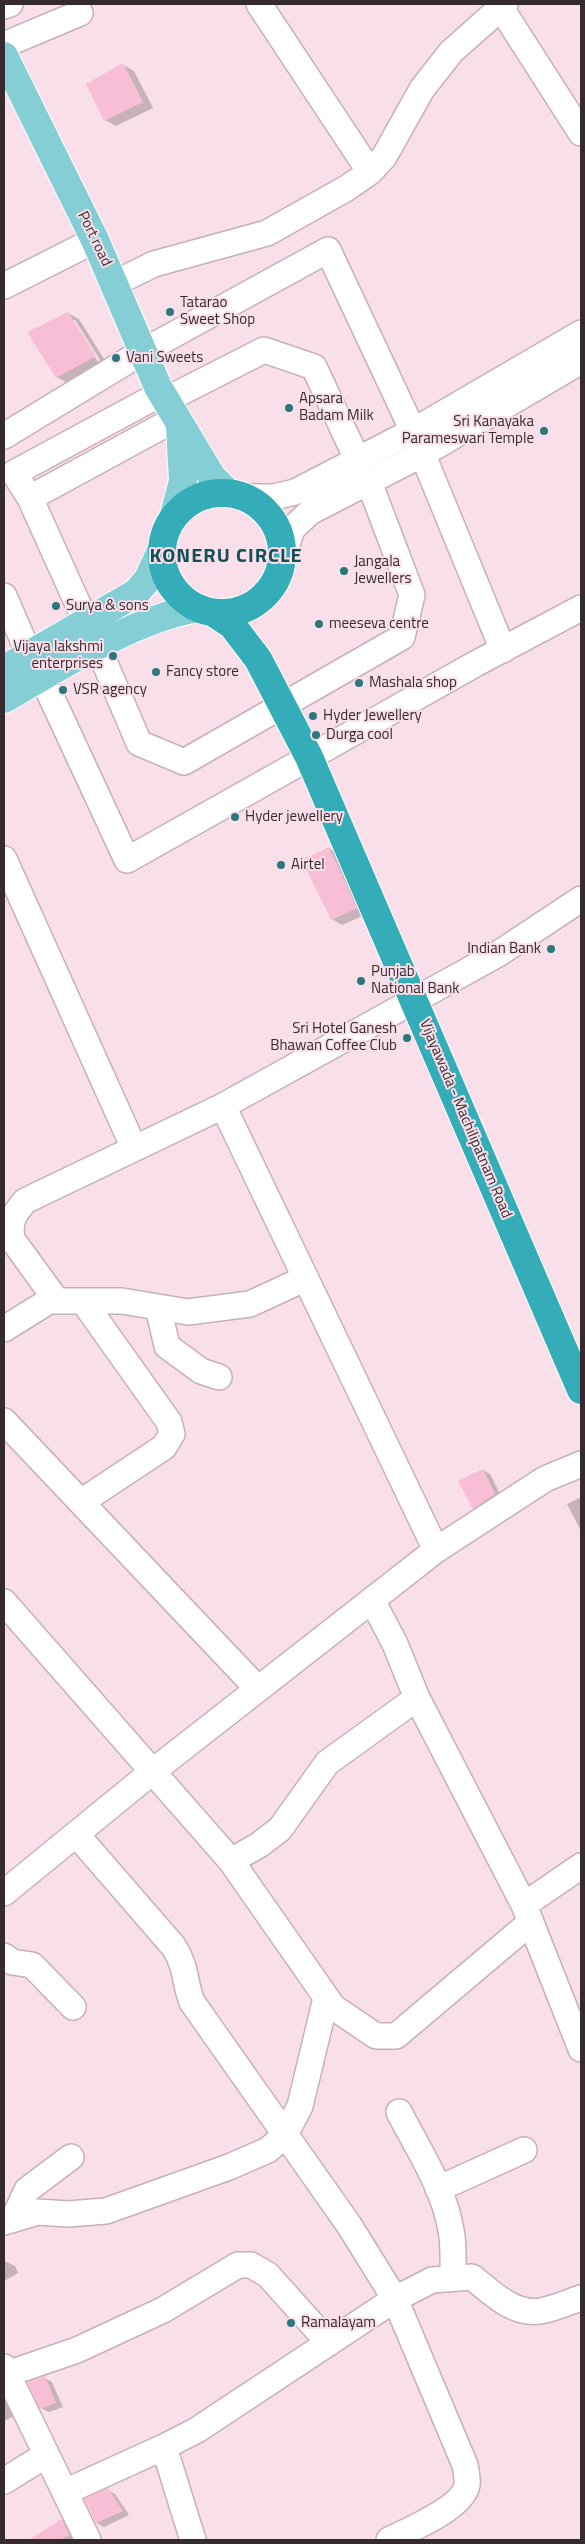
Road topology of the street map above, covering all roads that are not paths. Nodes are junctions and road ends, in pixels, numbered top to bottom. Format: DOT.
graph roads {
  1 [pos="10,4"];
  2 [pos="259,4"];
  3 [pos="4,6"];
  4 [pos="503,6"];
  5 [pos="80,13"];
  6 [pos="4,45"];
  7 [pos="4,56"];
  8 [pos="581,133"];
  9 [pos="370,172"];
  10 [pos="95,240"];
  11 [pos="115,283"];
  12 [pos="4,286"];
  13 [pos="581,334"];
  14 [pos="142,352"];
  15 [pos="581,361"];
  16 [pos="171,409"];
  17 [pos="413,431"];
  18 [pos="4,436"];
  19 [pos="423,454"];
  20 [pos="357,458"];
  21 [pos="9,475"];
  22 [pos="369,482"];
  23 [pos="237,495"];
  24 [pos="30,498"];
  25 [pos="174,515"];
  26 [pos="161,551"];
  27 [pos="284,557"];
  28 [pos="4,596"];
  29 [pos="258,602"];
  30 [pos="581,608"];
  31 [pos="206,610"];
  32 [pos="92,634"];
  33 [pos="503,650"];
  34 [pos="258,660"];
  35 [pos="36,665"];
  36 [pos="4,669"];
  37 [pos="4,699"];
  38 [pos="283,704"];
  39 [pos="309,756"];
  40 [pos="4,859"];
  41 [pos="581,899"];
  42 [pos="414,1002"];
  43 [pos="223,1106"];
  44 [pos="134,1148"];
  45 [pos="304,1279"];
  46 [pos="58,1301"];
  47 [pos="83,1301"];
  48 [pos="158,1308"];
  49 [pos="4,1329"];
  50 [pos="219,1377"];
  51 [pos="581,1390"];
  52 [pos="4,1421"];
  53 [pos="581,1464"];
  54 [pos="81,1502"];
  55 [pos="436,1550"];
  56 [pos="4,1602"];
  57 [pos="373,1602"];
  58 [pos="258,1690"];
  59 [pos="418,1698"];
  60 [pos="152,1772"];
  61 [pos="76,1834"];
  62 [pos="231,1861"];
  63 [pos="581,1866"];
  64 [pos="4,1893"];
  65 [pos="528,1914"];
  66 [pos="4,1956"];
  67 [pos="326,1998"];
  68 [pos="73,2007"];
  69 [pos="581,2050"];
  70 [pos="399,2112"];
  71 [pos="284,2135"];
  72 [pos="524,2150"];
  73 [pos="72,2157"];
  74 [pos="438,2189"];
  75 [pos="9,2220"];
  76 [pos="453,2277"];
  77 [pos="581,2298"];
  78 [pos="395,2299"];
  79 [pos="329,2343"];
  80 [pos="5,2370"];
  81 [pos="164,2448"];
  82 [pos="46,2455"];
  83 [pos="4,2481"];
  84 [pos="65,2492"];
  85 [pos="183,2505"];
  86 [pos="88,2540"];
  87 [pos="182,2540"];
  88 [pos="193,2540"];
  89 [pos="389,2540"];
  1 -- 3 [label="street"];
  2 -- 9 [label="street"];
  4 -- 8 [label="street"];
  4 -- 9 [label="street"];
  5 -- 6 [label="street"];
  7 -- 10 [label="main road, Port road"];
  9 -- 11 [label="street"];
  10 -- 11 [label="main road, Port road"];
  10 -- 12 [label="street"];
  11 -- 14 [label="main road, Port road"];
  13 -- 17 [label="street"];
  14 -- 16 [label="main road, Port road"];
  14 -- 17 [label="street"];
  14 -- 18 [label="street"];
  15 -- 19 [label="street"];
  16 -- 20 [label="street"];
  16 -- 21 [label="street"];
  16 -- 23 [label="main road, Port road"];
  16 -- 24 [label="street"];
  16 -- 25 [label="main road, Port road"];
  17 -- 19 [label="street"];
  17 -- 20 [label="street"];
  19 -- 22 [label="street"];
  19 -- 33 [label="street"];
  20 -- 23 [label="street"];
  21 -- 24 [label="street"];
  22 -- 27 [label="street"];
  22 -- 38 [label="street"];
  23 -- 25 [label="highway"];
  23 -- 27 [label="highway"];
  24 -- 32 [label="street"];
  25 -- 26 [label="highway"];
  26 -- 31 [label="highway"];
  26 -- 32 [label="main road"];
  27 -- 29 [label="highway"];
  28 -- 35 [label="street"];
  29 -- 31 [label="highway"];
  29 -- 34 [label="highway, Vijayawada - Machilipatnam Road"];
  30 -- 33 [label="street"];
  31 -- 32 [label="main road"];
  31 -- 34 [label="highway, Vijayawada - Machilipatnam Road"];
  32 -- 35 [label="main road"];
  32 -- 38 [label="street"];
  33 -- 39 [label="street"];
  34 -- 38 [label="highway, Vijayawada - Machilipatnam Road"];
  35 -- 36 [label="main road"];
  35 -- 37 [label="main road"];
  35 -- 39 [label="street"];
  38 -- 39 [label="highway, Vijayawada - Machilipatnam Road"];
  39 -- 42 [label="highway, Vijayawada - Machilipatnam Road"];
  40 -- 44 [label="street"];
  41 -- 42 [label="street"];
  42 -- 43 [label="street"];
  42 -- 51 [label="highway, Vijayawada - Machilipatnam Road"];
  43 -- 44 [label="street"];
  43 -- 45 [label="street"];
  44 -- 46 [label="street"];
  45 -- 48 [label="street"];
  45 -- 55 [label="street"];
  46 -- 47 [label="street"];
  46 -- 49 [label="street"];
  47 -- 48 [label="street"];
  47 -- 54 [label="street"];
  48 -- 50 [label="street"];
  52 -- 54 [label="street"];
  53 -- 55 [label="street"];
  54 -- 58 [label="street"];
  55 -- 57 [label="street"];
  56 -- 60 [label="street"];
  57 -- 58 [label="street"];
  57 -- 59 [label="street"];
  58 -- 60 [label="street"];
  59 -- 62 [label="street"];
  59 -- 65 [label="street"];
  60 -- 61 [label="street"];
  60 -- 62 [label="street"];
  61 -- 64 [label="street"];
  61 -- 71 [label="street"];
  62 -- 67 [label="street"];
  63 -- 65 [label="street"];
  65 -- 67 [label="street"];
  65 -- 69 [label="street"];
  66 -- 68 [label="street"];
  67 -- 71 [label="street"];
  70 -- 74 [label="street"];
  71 -- 75 [label="street"];
  71 -- 78 [label="street"];
  72 -- 74 [label="street"];
  73 -- 75 [label="street"];
  74 -- 76 [label="street"];
  76 -- 77 [label="street"];
  76 -- 78 [label="street"];
  78 -- 79 [label="street"];
  78 -- 89 [label="street"];
  79 -- 80 [label="street"];
  79 -- 81 [label="street"];
  80 -- 82 [label="street"];
  81 -- 84 [label="street"];
  81 -- 85 [label="street"];
  82 -- 83 [label="street"];
  82 -- 84 [label="street"];
  84 -- 86 [label="street"];
  85 -- 87 [label="street"];
  85 -- 88 [label="street"];
}
